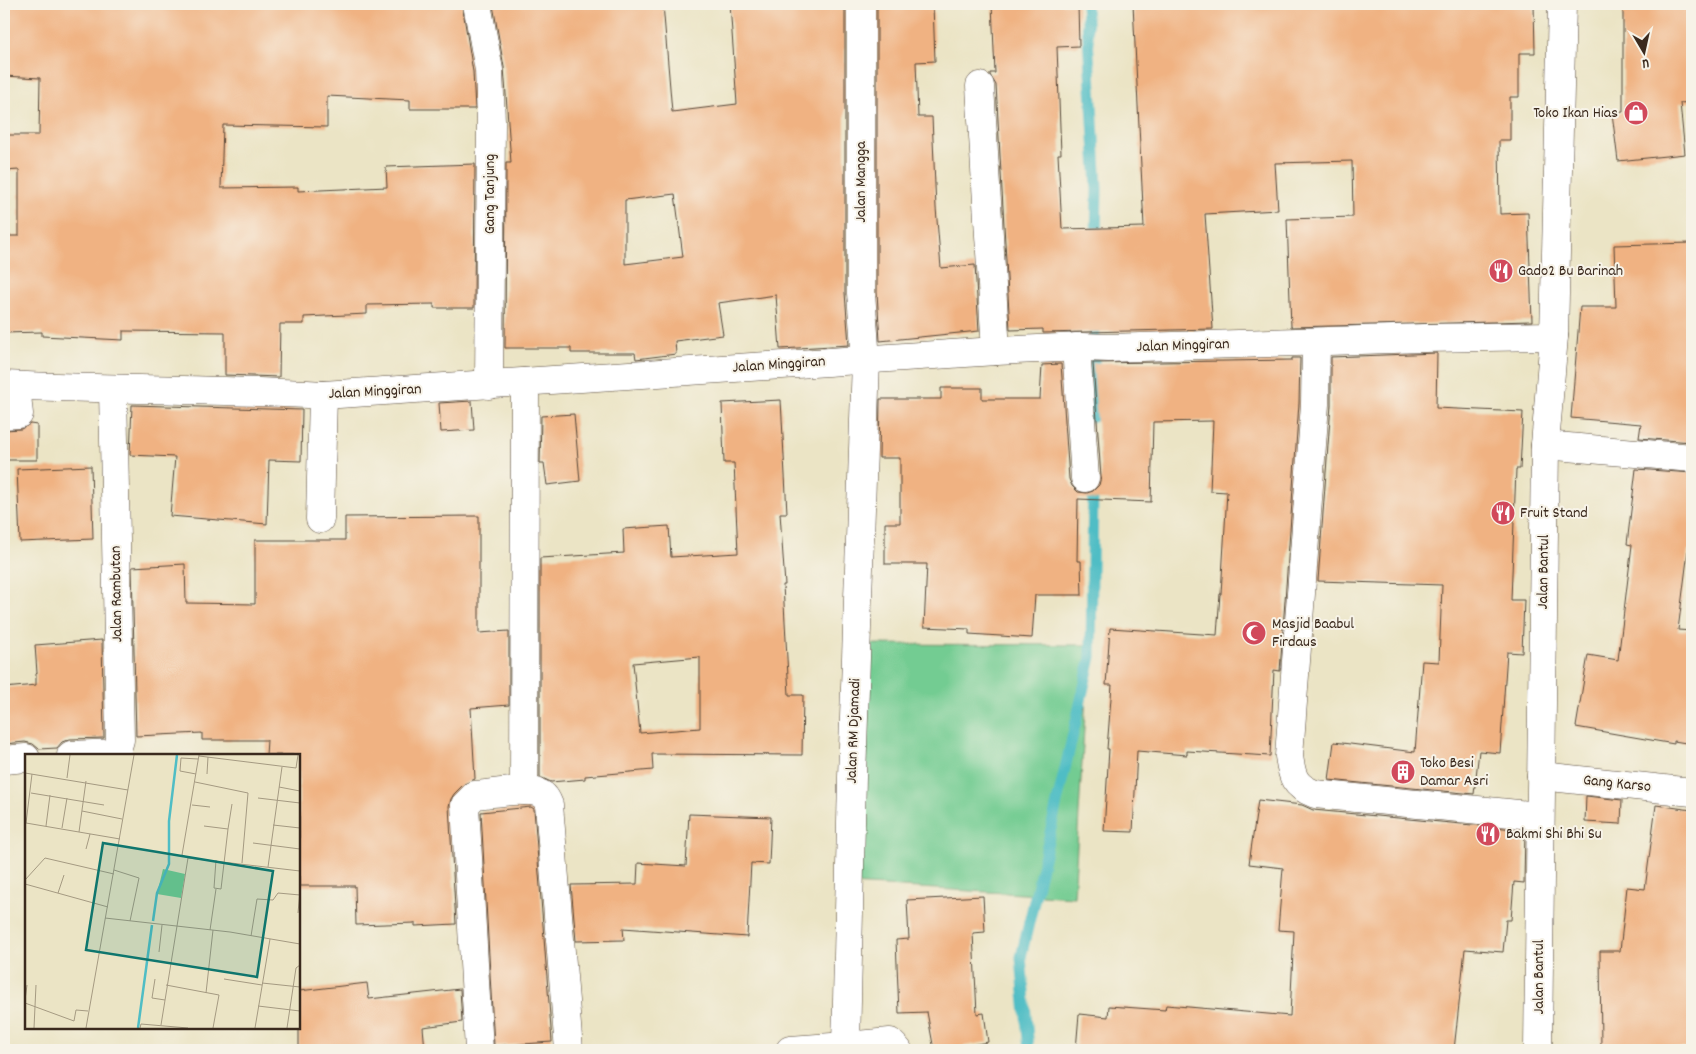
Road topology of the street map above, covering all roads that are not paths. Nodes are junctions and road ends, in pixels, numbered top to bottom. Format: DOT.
graph roads {
  1 [pos="477,4"];
  2 [pos="861,4"];
  3 [pos="1562,4"];
  4 [pos="980,86"];
  5 [pos="1554,336"];
  6 [pos="1316,342"];
  7 [pos="1079,347"];
  8 [pos="996,351"];
  9 [pos="866,360"];
  10 [pos="525,382"];
  11 [pos="10,385"];
  12 [pos="489,385"];
  13 [pos="113,390"];
  14 [pos="323,395"];
  15 [pos="4,414"];
  16 [pos="1546,445"];
  17 [pos="1692,458"];
  18 [pos="1084,478"];
  19 [pos="320,519"];
  20 [pos="94,754"];
  21 [pos="25,758"];
  22 [pos="4,760"];
  23 [pos="1541,776"];
  24 [pos="524,791"];
  25 [pos="1692,792"];
  26 [pos="1540,816"];
  27 [pos="846,1046"];
  28 [pos="479,1050"];
  29 [pos="569,1050"];
  30 [pos="790,1050"];
  31 [pos="898,1050"];
  32 [pos="1538,1050"];
  1 -- 12 [label="street, Gang Tanjung"];
  2 -- 9 [label="street, Jalan Mangga"];
  3 -- 5 [label="street, Jalan Bantul"];
  4 -- 8 [label="street"];
  5 -- 6 [label="street, Jalan Minggiran"];
  5 -- 16 [label="street, Jalan Bantul"];
  6 -- 7 [label="street, Jalan Minggiran"];
  6 -- 26 [label="street"];
  7 -- 8 [label="street, Jalan Minggiran"];
  7 -- 18 [label="street"];
  8 -- 9 [label="street, Jalan Minggiran"];
  9 -- 10 [label="street, Jalan Minggiran"];
  9 -- 27 [label="street, Jalan RM Djamadi"];
  10 -- 12 [label="street, Jalan Minggiran"];
  10 -- 24 [label="street"];
  11 -- 13 [label="street, Jalan Minggiran"];
  11 -- 15 [label="street"];
  12 -- 14 [label="street, Jalan Minggiran"];
  13 -- 14 [label="street, Jalan Minggiran"];
  13 -- 20 [label="street, Jalan Rambutan"];
  14 -- 19 [label="street"];
  16 -- 17 [label="street"];
  16 -- 23 [label="street, Jalan Bantul"];
  21 -- 22 [label="street"];
  23 -- 25 [label="street, Gang Karso"];
  23 -- 26 [label="street, Jalan Bantul"];
  24 -- 28 [label="street"];
  24 -- 29 [label="street"];
  26 -- 32 [label="street, Jalan Bantul"];
  27 -- 30 [label="street"];
  27 -- 31 [label="street"];
}
